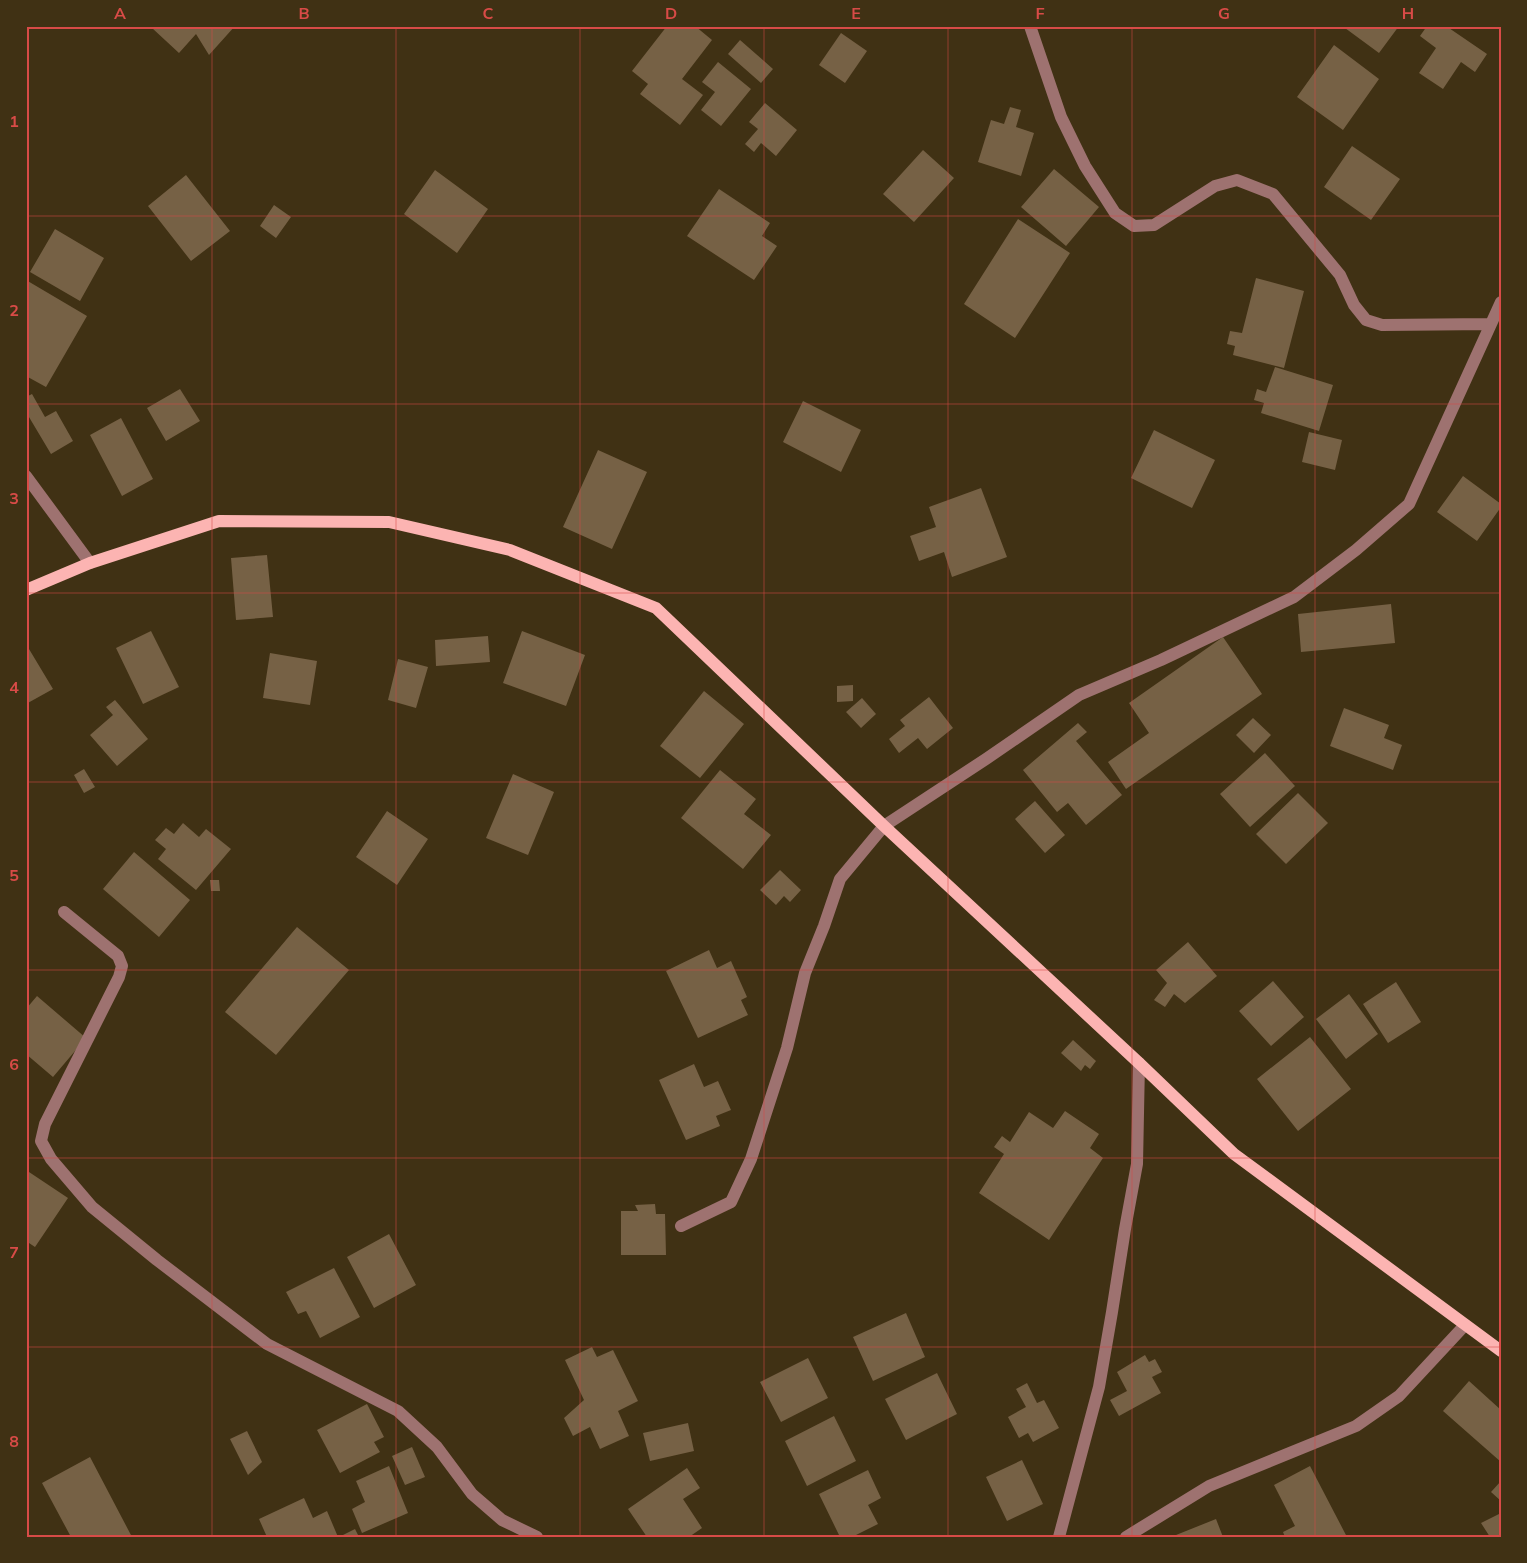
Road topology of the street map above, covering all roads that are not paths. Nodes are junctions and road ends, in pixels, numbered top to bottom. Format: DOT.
graph roads {
  1 [pos="1030,26"];
  2 [pos="1501,302"];
  3 [pos="1490,324"];
  4 [pos="26,476"];
  5 [pos="90,563"];
  6 [pos="26,590"];
  7 [pos="884,826"];
  8 [pos="64,912"];
  9 [pos="1140,1064"];
  10 [pos="681,1226"];
  11 [pos="1465,1325"];
  12 [pos="1501,1351"];
  13 [pos="537,1537"];
  14 [pos="1059,1537"];
  15 [pos="1126,1537"];
  1 -- 3 [label="street"];
  2 -- 3 [label="street"];
  3 -- 7 [label="street"];
  4 -- 5 [label="street"];
  5 -- 6 [label="main road"];
  5 -- 7 [label="main road"];
  7 -- 9 [label="main road"];
  7 -- 10 [label="street"];
  8 -- 13 [label="street"];
  9 -- 11 [label="main road"];
  9 -- 14 [label="street"];
  11 -- 12 [label="main road"];
  11 -- 15 [label="street"];
}
